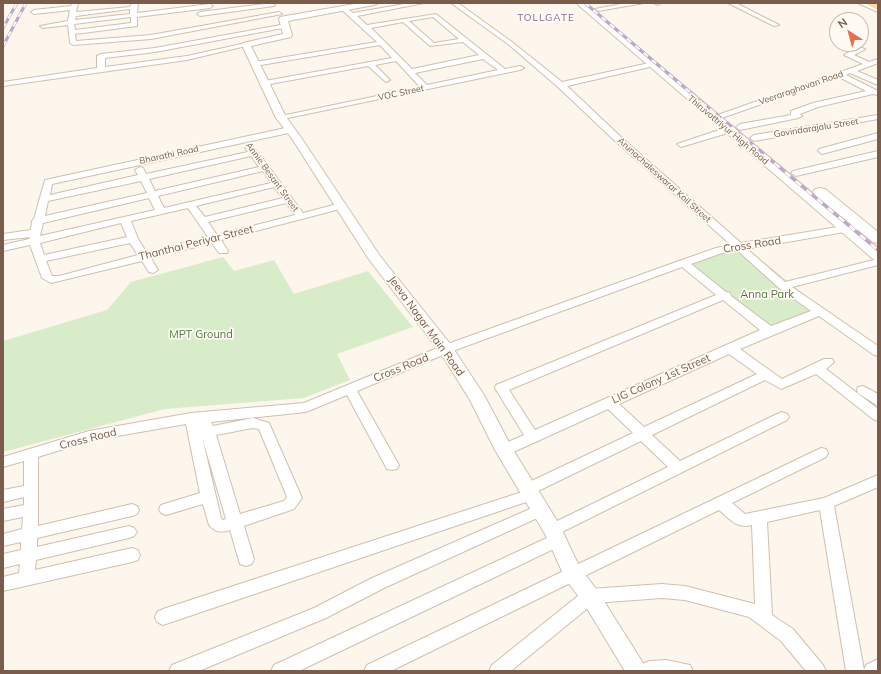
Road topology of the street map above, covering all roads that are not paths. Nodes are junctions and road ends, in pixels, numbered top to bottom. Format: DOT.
graph roads {
  1 [pos="111,3"];
  2 [pos="388,3"];
  3 [pos="422,3"];
  4 [pos="454,3"];
  5 [pos="580,3"];
  6 [pos="641,3"];
  7 [pos="730,3"];
  8 [pos="862,3"];
  9 [pos="869,3"];
  10 [pos="875,3"];
  11 [pos="271,4"];
  12 [pos="368,4"];
  13 [pos="134,5"];
  14 [pos="210,6"];
  15 [pos="595,6"];
  16 [pos="878,7"];
  17 [pos="75,8"];
  18 [pos="34,12"];
  19 [pos="347,12"];
  20 [pos="434,12"];
  21 [pos="134,16"];
  22 [pos="175,16"];
  23 [pos="282,20"];
  24 [pos="404,20"];
  25 [pos="71,23"];
  26 [pos="221,25"];
  27 [pos="363,25"];
  28 [pos="776,25"];
  29 [pos="43,26"];
  30 [pos="73,32"];
  31 [pos="151,37"];
  32 [pos="465,40"];
  33 [pos="381,42"];
  34 [pos="246,46"];
  35 [pos="155,50"];
  36 [pos="854,52"];
  37 [pos="485,56"];
  38 [pos="396,59"];
  39 [pos="878,61"];
  40 [pos="255,64"];
  41 [pos="370,64"];
  42 [pos="651,64"];
  43 [pos="868,64"];
  44 [pos="520,68"];
  45 [pos="878,69"];
  46 [pos="101,71"];
  47 [pos="503,71"];
  48 [pos="852,71"];
  49 [pos="409,72"];
  50 [pos="839,74"];
  51 [pos="386,80"];
  52 [pos="265,83"];
  53 [pos="878,83"];
  54 [pos="3,84"];
  55 [pos="561,85"];
  56 [pos="425,87"];
  57 [pos="876,93"];
  58 [pos="719,116"];
  59 [pos="878,117"];
  60 [pos="281,118"];
  61 [pos="734,128"];
  62 [pos="290,130"];
  63 [pos="878,136"];
  64 [pos="754,138"];
  65 [pos="244,139"];
  66 [pos="681,144"];
  67 [pos="822,151"];
  68 [pos="254,153"];
  69 [pos="878,154"];
  70 [pos="866,157"];
  71 [pos="136,162"];
  72 [pos="878,165"];
  73 [pos="265,168"];
  74 [pos="796,173"];
  75 [pos="144,176"];
  76 [pos="277,184"];
  77 [pos="152,193"];
  78 [pos="43,199"];
  79 [pos="288,200"];
  80 [pos="191,205"];
  81 [pos="341,206"];
  82 [pos="161,212"];
  83 [pos="300,215"];
  84 [pos="125,220"];
  85 [pos="37,221"];
  86 [pos="202,221"];
  87 [pos="862,226"];
  88 [pos="846,229"];
  89 [pos="3,237"];
  90 [pos="34,237"];
  91 [pos="133,239"];
  92 [pos="214,239"];
  93 [pos="878,239"];
  94 [pos="728,244"];
  95 [pos="3,248"];
  96 [pos="740,248"];
  97 [pos="224,251"];
  98 [pos="143,256"];
  99 [pos="878,256"];
  100 [pos="40,259"];
  101 [pos="878,262"];
  102 [pos="683,263"];
  103 [pos="153,270"];
  104 [pos="783,286"];
  105 [pos="726,295"];
  106 [pos="820,312"];
  107 [pos="769,331"];
  108 [pos="730,348"];
  109 [pos="446,349"];
  110 [pos="878,352"];
  111 [pos="767,374"];
  112 [pos="350,388"];
  113 [pos="863,390"];
  114 [pos="878,401"];
  115 [pos="609,402"];
  116 [pos="878,416"];
  117 [pos="782,417"];
  118 [pos="202,428"];
  119 [pos="642,434"];
  120 [pos="532,437"];
  121 [pos="504,450"];
  122 [pos="821,453"];
  123 [pos="31,454"];
  124 [pos="3,462"];
  125 [pos="392,465"];
  126 [pos="678,468"];
  127 [pos="878,480"];
  128 [pos="31,490"];
  129 [pos="529,492"];
  130 [pos="3,496"];
  131 [pos="208,497"];
  132 [pos="720,502"];
  133 [pos="826,503"];
  134 [pos="31,509"];
  135 [pos="166,509"];
  136 [pos="132,510"];
  137 [pos="539,511"];
  138 [pos="3,515"];
  139 [pos="759,519"];
  140 [pos="235,521"];
  141 [pos="129,532"];
  142 [pos="30,534"];
  143 [pos="554,535"];
  144 [pos="3,540"];
  145 [pos="29,555"];
  146 [pos="132,555"];
  147 [pos="246,559"];
  148 [pos="3,561"];
  149 [pos="573,574"];
  150 [pos="27,578"];
  151 [pos="3,584"];
  152 [pos="590,596"];
  153 [pos="163,617"];
  154 [pos="764,617"];
  155 [pos="878,667"];
  156 [pos="644,670"];
  157 [pos="178,671"];
  158 [pos="280,671"];
  159 [pos="373,671"];
  160 [pos="498,671"];
  161 [pos="684,671"];
  162 [pos="817,671"];
  163 [pos="855,671"];
  164 [pos="872,671"];
  1 -- 17 [label="street"];
  2 -- 19 [label="street"];
  3 -- 19 [label="street"];
  3 -- 20 [label="street"];
  4 -- 55 [label="street, Arunachaleswarar Koil Street"];
  5 -- 42 [label="main road, Thiruvottriyur High Road"];
  6 -- 15 [label="street"];
  7 -- 28 [label="street"];
  8 -- 16 [label="street"];
  9 -- 16 [label="main road"];
  10 -- 16 [label="main road"];
  11 -- 14 [label="street"];
  11 -- 23 [label="street"];
  12 -- 19 [label="street"];
  13 -- 17 [label="street"];
  13 -- 21 [label="street"];
  14 -- 21 [label="street"];
  14 -- 22 [label="street"];
  14 -- 26 [label="street"];
  15 -- 58 [label="main road, Thiruvottriyur High Road"];
  17 -- 18 [label="street"];
  17 -- 25 [label="street"];
  19 -- 23 [label="street"];
  19 -- 27 [label="street"];
  20 -- 24 [label="street"];
  20 -- 27 [label="street"];
  20 -- 32 [label="street"];
  21 -- 25 [label="street"];
  21 -- 30 [label="street"];
  23 -- 26 [label="street"];
  23 -- 34 [label="street"];
  23 -- 35 [label="street"];
  24 -- 27 [label="street"];
  24 -- 32 [label="street"];
  25 -- 29 [label="street"];
  25 -- 30 [label="street"];
  26 -- 31 [label="street"];
  27 -- 33 [label="street"];
  30 -- 31 [label="street"];
  31 -- 35 [label="street"];
  32 -- 37 [label="street"];
  33 -- 38 [label="street"];
  33 -- 40 [label="street"];
  34 -- 40 [label="street, Jeeva Nagar Main Road"];
  34 -- 46 [label="street"];
  35 -- 46 [label="street"];
  36 -- 43 [label="street"];
  37 -- 47 [label="street"];
  37 -- 49 [label="street"];
  38 -- 41 [label="street"];
  38 -- 49 [label="street"];
  39 -- 43 [label="street, Veeraraghavan Road"];
  40 -- 52 [label="street, Jeeva Nagar Main Road"];
  41 -- 51 [label="street"];
  41 -- 52 [label="street"];
  42 -- 55 [label="street"];
  42 -- 58 [label="main road, Thiruvottriyur High Road"];
  43 -- 45 [label="street"];
  43 -- 48 [label="street, Veeraraghavan Road"];
  44 -- 47 [label="street, VOC Street"];
  46 -- 54 [label="street"];
  47 -- 56 [label="street, VOC Street"];
  48 -- 50 [label="street, Veeraraghavan Road"];
  48 -- 53 [label="street"];
  49 -- 56 [label="street"];
  50 -- 57 [label="street"];
  50 -- 58 [label="street, Veeraraghavan Road"];
  52 -- 60 [label="street, Jeeva Nagar Main Road"];
  55 -- 94 [label="street, Arunachaleswarar Koil Street"];
  56 -- 60 [label="street, VOC Street"];
  57 -- 61 [label="street"];
  58 -- 61 [label="main road, Thiruvottriyur High Road"];
  59 -- 64 [label="street, Govindarajalu Street"];
  60 -- 62 [label="street, Jeeva Nagar Main Road"];
  61 -- 64 [label="main road, Thiruvottriyur High Road"];
  61 -- 66 [label="street"];
  61 -- 88 [label="main road, Thiruvottriyur High Road"];
  62 -- 65 [label="street, Bharathi Road"];
  62 -- 81 [label="street, Jeeva Nagar Main Road"];
  63 -- 67 [label="street"];
  64 -- 74 [label="main road, Thiruvottriyur High Road"];
  65 -- 68 [label="street, Annie Besant Street"];
  65 -- 71 [label="street, Bharathi Road"];
  68 -- 73 [label="street, Annie Besant Street"];
  68 -- 75 [label="street"];
  69 -- 70 [label="street"];
  70 -- 72 [label="street"];
  70 -- 74 [label="street"];
  71 -- 75 [label="street"];
  71 -- 78 [label="street, Bharathi Road"];
  73 -- 76 [label="street, Annie Besant Street"];
  73 -- 77 [label="street"];
  74 -- 87 [label="main road, Thiruvottriyur High Road"];
  75 -- 77 [label="street"];
  75 -- 78 [label="street"];
  76 -- 79 [label="street, Annie Besant Street"];
  76 -- 80 [label="street"];
  77 -- 82 [label="street"];
  77 -- 85 [label="street"];
  78 -- 85 [label="street"];
  79 -- 83 [label="street, Annie Besant Street"];
  79 -- 86 [label="street"];
  80 -- 82 [label="street"];
  80 -- 86 [label="street"];
  81 -- 83 [label="street, Thanthai Periyar Street"];
  81 -- 109 [label="street, Jeeva Nagar Main Road"];
  82 -- 84 [label="street"];
  83 -- 92 [label="street, Thanthai Periyar Street"];
  84 -- 90 [label="street"];
  84 -- 91 [label="street"];
  85 -- 90 [label="street"];
  86 -- 92 [label="street"];
  87 -- 88 [label="street, Cross Road"];
  87 -- 93 [label="main road, Thiruvottriyur High Road"];
  88 -- 96 [label="street, Cross Road"];
  88 -- 99 [label="main road, Thiruvottriyur High Road"];
  89 -- 90 [label="street"];
  90 -- 95 [label="street"];
  90 -- 100 [label="street"];
  91 -- 98 [label="street"];
  91 -- 100 [label="street"];
  92 -- 97 [label="street"];
  92 -- 98 [label="street, Thanthai Periyar Street"];
  94 -- 96 [label="street, Cross Road"];
  94 -- 102 [label="street, Cross Road"];
  96 -- 104 [label="street"];
  98 -- 100 [label="street, Thanthai Periyar Street"];
  98 -- 103 [label="street"];
  101 -- 104 [label="street"];
  102 -- 105 [label="street"];
  102 -- 109 [label="street, Cross Road"];
  104 -- 106 [label="street"];
  105 -- 107 [label="street"];
  105 -- 120 [label="street"];
  106 -- 107 [label="street, LIG Colony 1st Street"];
  106 -- 110 [label="street"];
  107 -- 108 [label="street, LIG Colony 1st Street"];
  108 -- 111 [label="street"];
  108 -- 115 [label="street, LIG Colony 1st Street"];
  109 -- 112 [label="street, Cross Road"];
  109 -- 121 [label="street, Jeeva Nagar Main Road"];
  111 -- 116 [label="street"];
  111 -- 119 [label="street"];
  112 -- 118 [label="street, Cross Road"];
  112 -- 125 [label="street"];
  113 -- 114 [label="street"];
  115 -- 119 [label="street"];
  115 -- 120 [label="street, LIG Colony 1st Street"];
  117 -- 126 [label="street"];
  118 -- 123 [label="street, Cross Road"];
  118 -- 131 [label="street"];
  118 -- 140 [label="street"];
  118 -- 140 [label="street"];
  119 -- 126 [label="street"];
  119 -- 129 [label="street"];
  120 -- 121 [label="street, LIG Colony 1st Street"];
  121 -- 129 [label="street, Jeeva Nagar Main Road"];
  122 -- 132 [label="street"];
  123 -- 124 [label="street, Cross Road"];
  123 -- 128 [label="street"];
  126 -- 143 [label="street"];
  127 -- 133 [label="street"];
  128 -- 130 [label="street"];
  128 -- 134 [label="street"];
  129 -- 137 [label="street, Jeeva Nagar Main Road"];
  129 -- 153 [label="street"];
  131 -- 135 [label="street"];
  131 -- 140 [label="street"];
  132 -- 139 [label="street"];
  132 -- 149 [label="street"];
  133 -- 139 [label="street"];
  133 -- 163 [label="street"];
  134 -- 138 [label="street"];
  134 -- 142 [label="street"];
  136 -- 142 [label="street"];
  137 -- 143 [label="street, Jeeva Nagar Main Road"];
  137 -- 157 [label="street"];
  139 -- 154 [label="street"];
  140 -- 147 [label="street"];
  141 -- 145 [label="street"];
  142 -- 144 [label="street"];
  142 -- 145 [label="street"];
  143 -- 149 [label="street, Jeeva Nagar Main Road"];
  143 -- 158 [label="street"];
  145 -- 148 [label="street"];
  145 -- 150 [label="street"];
  146 -- 150 [label="street"];
  149 -- 152 [label="street, Jeeva Nagar Main Road"];
  149 -- 159 [label="street"];
  150 -- 151 [label="street"];
  152 -- 154 [label="street"];
  152 -- 156 [label="street, Jeeva Nagar Main Road"];
  152 -- 160 [label="street"];
  154 -- 162 [label="street"];
  155 -- 164 [label="street"];
  156 -- 161 [label="street"];
}
